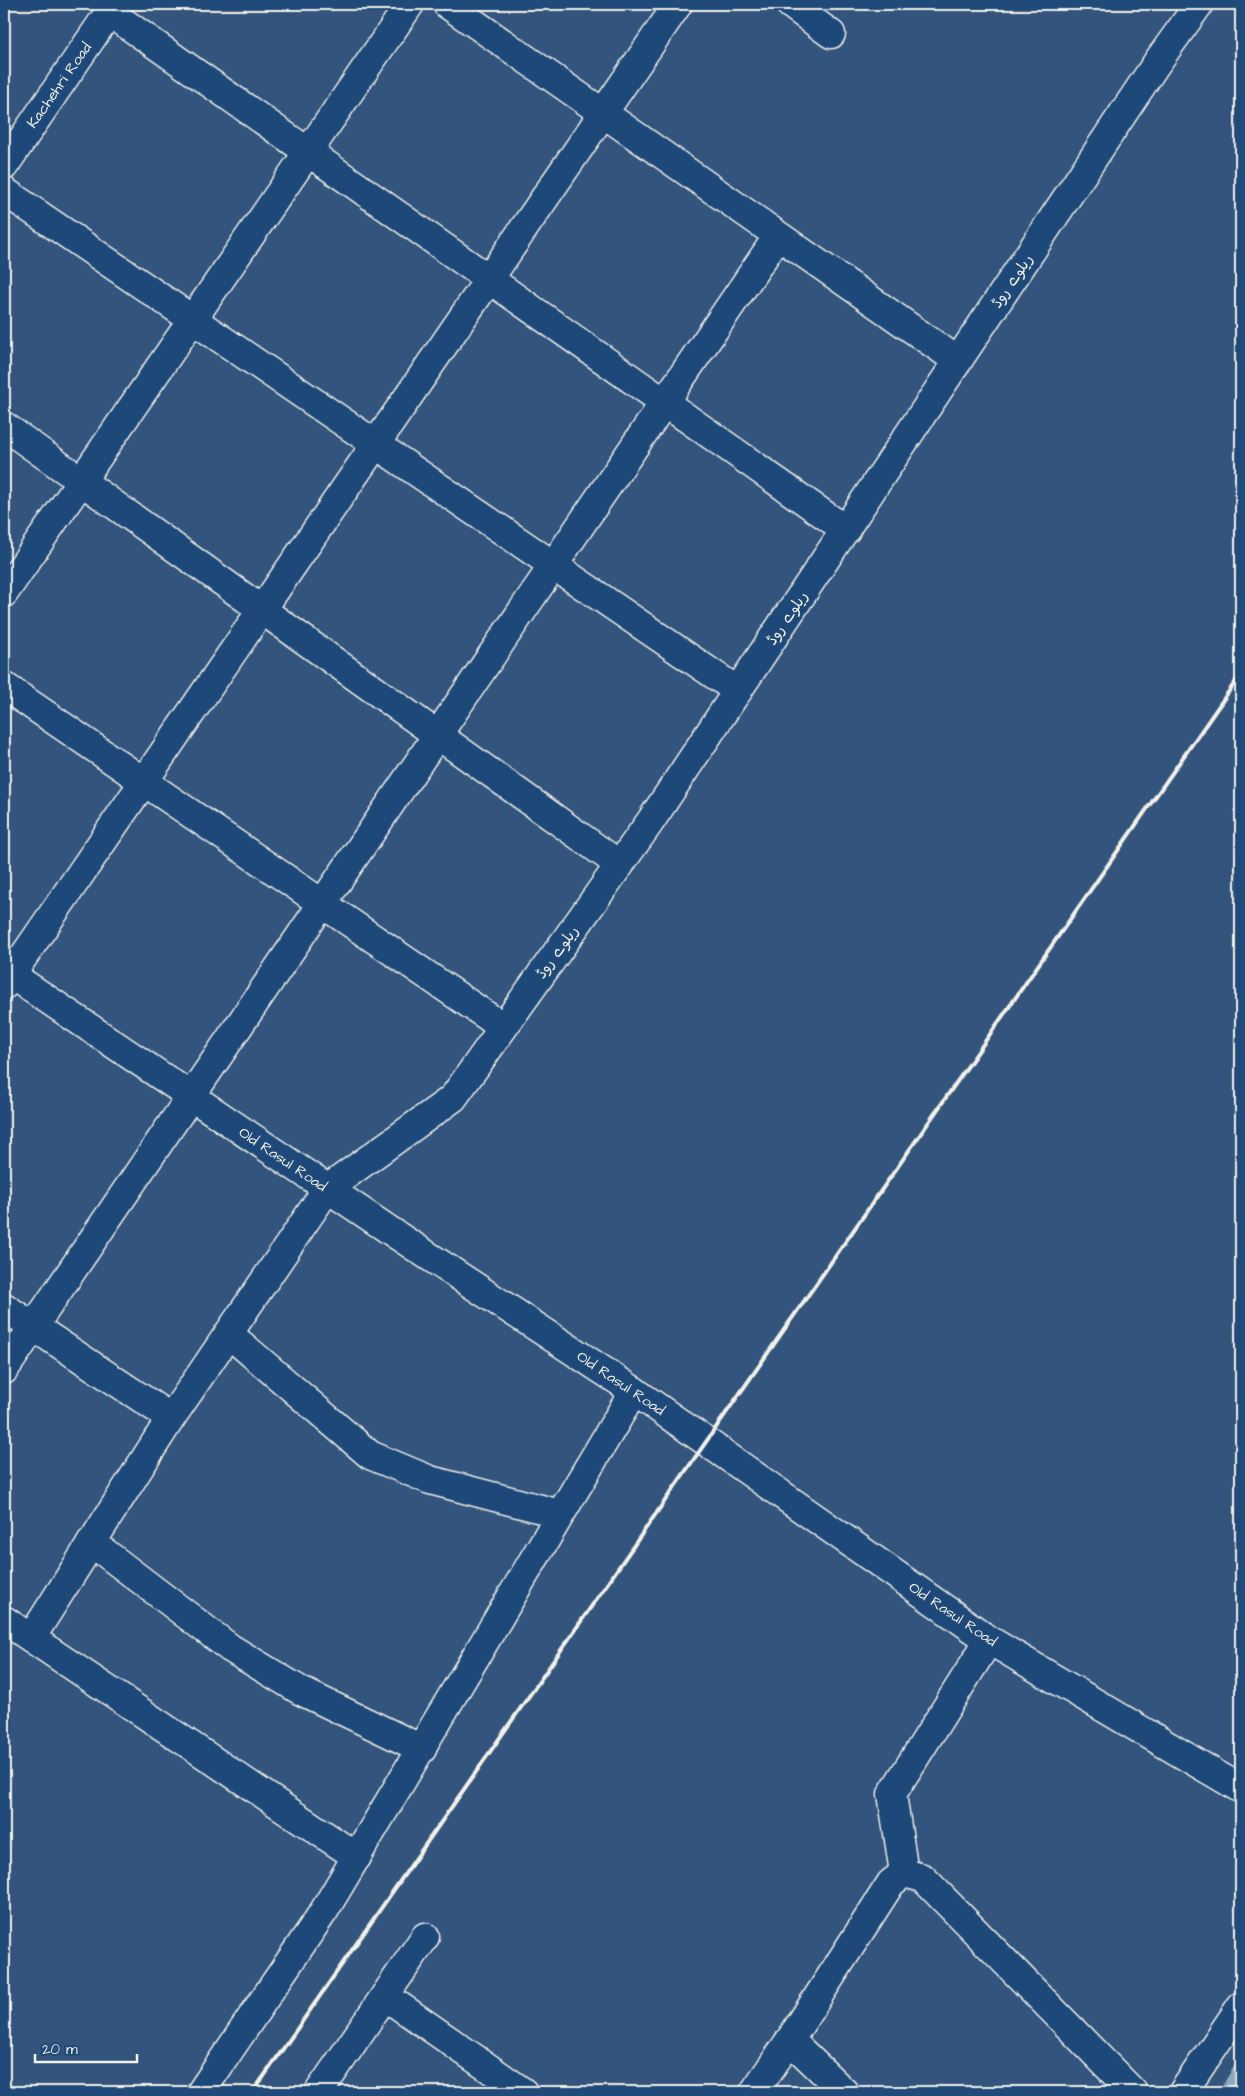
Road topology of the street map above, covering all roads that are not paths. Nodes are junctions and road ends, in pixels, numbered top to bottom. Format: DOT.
graph roads {
  1 [pos="410,4"];
  2 [pos="447,4"];
  3 [pos="678,4"];
  4 [pos="790,4"];
  5 [pos="1199,4"];
  6 [pos="112,8"];
  7 [pos="832,34"];
  8 [pos="602,113"];
  9 [pos="308,152"];
  10 [pos="4,164"];
  11 [pos="4,191"];
  12 [pos="778,236"];
  13 [pos="489,278"];
  14 [pos="192,319"];
  15 [pos="958,361"];
  16 [pos="664,402"];
  17 [pos="4,426"];
  18 [pos="375,444"];
  19 [pos="81,482"];
  20 [pos="846,530"];
  21 [pos="553,565"];
  22 [pos="4,593"];
  23 [pos="261,610"];
  24 [pos="4,686"];
  25 [pos="738,691"];
  26 [pos="437,735"];
  27 [pos="143,782"];
  28 [pos="620,865"];
  29 [pos="322,904"];
  30 [pos="6,976"];
  31 [pos="503,1028"];
  32 [pos="190,1096"];
  33 [pos="328,1189"];
  34 [pos="4,1307"];
  35 [pos="33,1327"];
  36 [pos="229,1334"];
  37 [pos="4,1370"];
  38 [pos="634,1391"];
  39 [pos="171,1418"];
  40 [pos="560,1514"];
  41 [pos="91,1542"];
  42 [pos="4,1620"];
  43 [pos="31,1638"];
  44 [pos="989,1640"];
  45 [pos="422,1749"];
  46 [pos="1241,1789"];
  47 [pos="357,1856"];
  48 [pos="904,1872"];
  49 [pos="425,1937"];
  50 [pos="385,1996"];
  51 [pos="1241,2006"];
  52 [pos="790,2040"];
  53 [pos="201,2092"];
  54 [pos="319,2092"];
  55 [pos="523,2092"];
  56 [pos="754,2092"];
  57 [pos="844,2092"];
  58 [pos="1133,2092"];
  59 [pos="1183,2092"];
  1 -- 9 [label="street"];
  2 -- 8 [label="street"];
  3 -- 8 [label="street"];
  4 -- 7 [label="street"];
  5 -- 15 [label="street, ریلوے روڈ"];
  6 -- 9 [label="street"];
  6 -- 10 [label="street, Kachehri Road"];
  8 -- 12 [label="street"];
  8 -- 13 [label="street"];
  9 -- 13 [label="street"];
  9 -- 14 [label="street"];
  11 -- 14 [label="street"];
  12 -- 15 [label="street"];
  12 -- 16 [label="street"];
  13 -- 16 [label="street"];
  13 -- 18 [label="street"];
  14 -- 18 [label="street"];
  14 -- 19 [label="street"];
  15 -- 20 [label="street, ریلوے روڈ"];
  16 -- 20 [label="street"];
  16 -- 21 [label="street"];
  17 -- 19 [label="street"];
  18 -- 21 [label="street"];
  18 -- 23 [label="street"];
  19 -- 22 [label="street"];
  19 -- 23 [label="street"];
  20 -- 25 [label="street, ریلوے روڈ"];
  21 -- 25 [label="street"];
  21 -- 26 [label="street"];
  23 -- 26 [label="street"];
  23 -- 27 [label="street"];
  24 -- 27 [label="street"];
  25 -- 28 [label="street, ریلوے روڈ"];
  26 -- 28 [label="street"];
  26 -- 29 [label="street"];
  27 -- 29 [label="street"];
  27 -- 30 [label="street"];
  28 -- 31 [label="street, ریلوے روڈ"];
  29 -- 31 [label="street"];
  29 -- 32 [label="street"];
  30 -- 32 [label="street, Old Rasul Road"];
  31 -- 33 [label="street, ریلوے روڈ"];
  32 -- 33 [label="street, Old Rasul Road"];
  32 -- 35 [label="street"];
  33 -- 36 [label="street, ریلوے روڈ"];
  33 -- 38 [label="street, Old Rasul Road"];
  34 -- 35 [label="street"];
  35 -- 37 [label="street"];
  35 -- 39 [label="street"];
  36 -- 39 [label="street, ریلوے روڈ"];
  36 -- 40 [label="street"];
  38 -- 40 [label="street"];
  38 -- 44 [label="street, Old Rasul Road"];
  39 -- 41 [label="street, ریلوے روڈ"];
  40 -- 45 [label="street"];
  41 -- 43 [label="street, ریلوے روڈ"];
  41 -- 45 [label="street"];
  42 -- 43 [label="street"];
  43 -- 47 [label="street"];
  44 -- 46 [label="street, Old Rasul Road"];
  44 -- 48 [label="street"];
  45 -- 47 [label="street"];
  47 -- 53 [label="street"];
  48 -- 52 [label="street"];
  48 -- 58 [label="street"];
  49 -- 50 [label="street"];
  50 -- 54 [label="street"];
  50 -- 55 [label="street"];
  51 -- 59 [label="street"];
  52 -- 56 [label="street"];
  52 -- 57 [label="street"];
}
